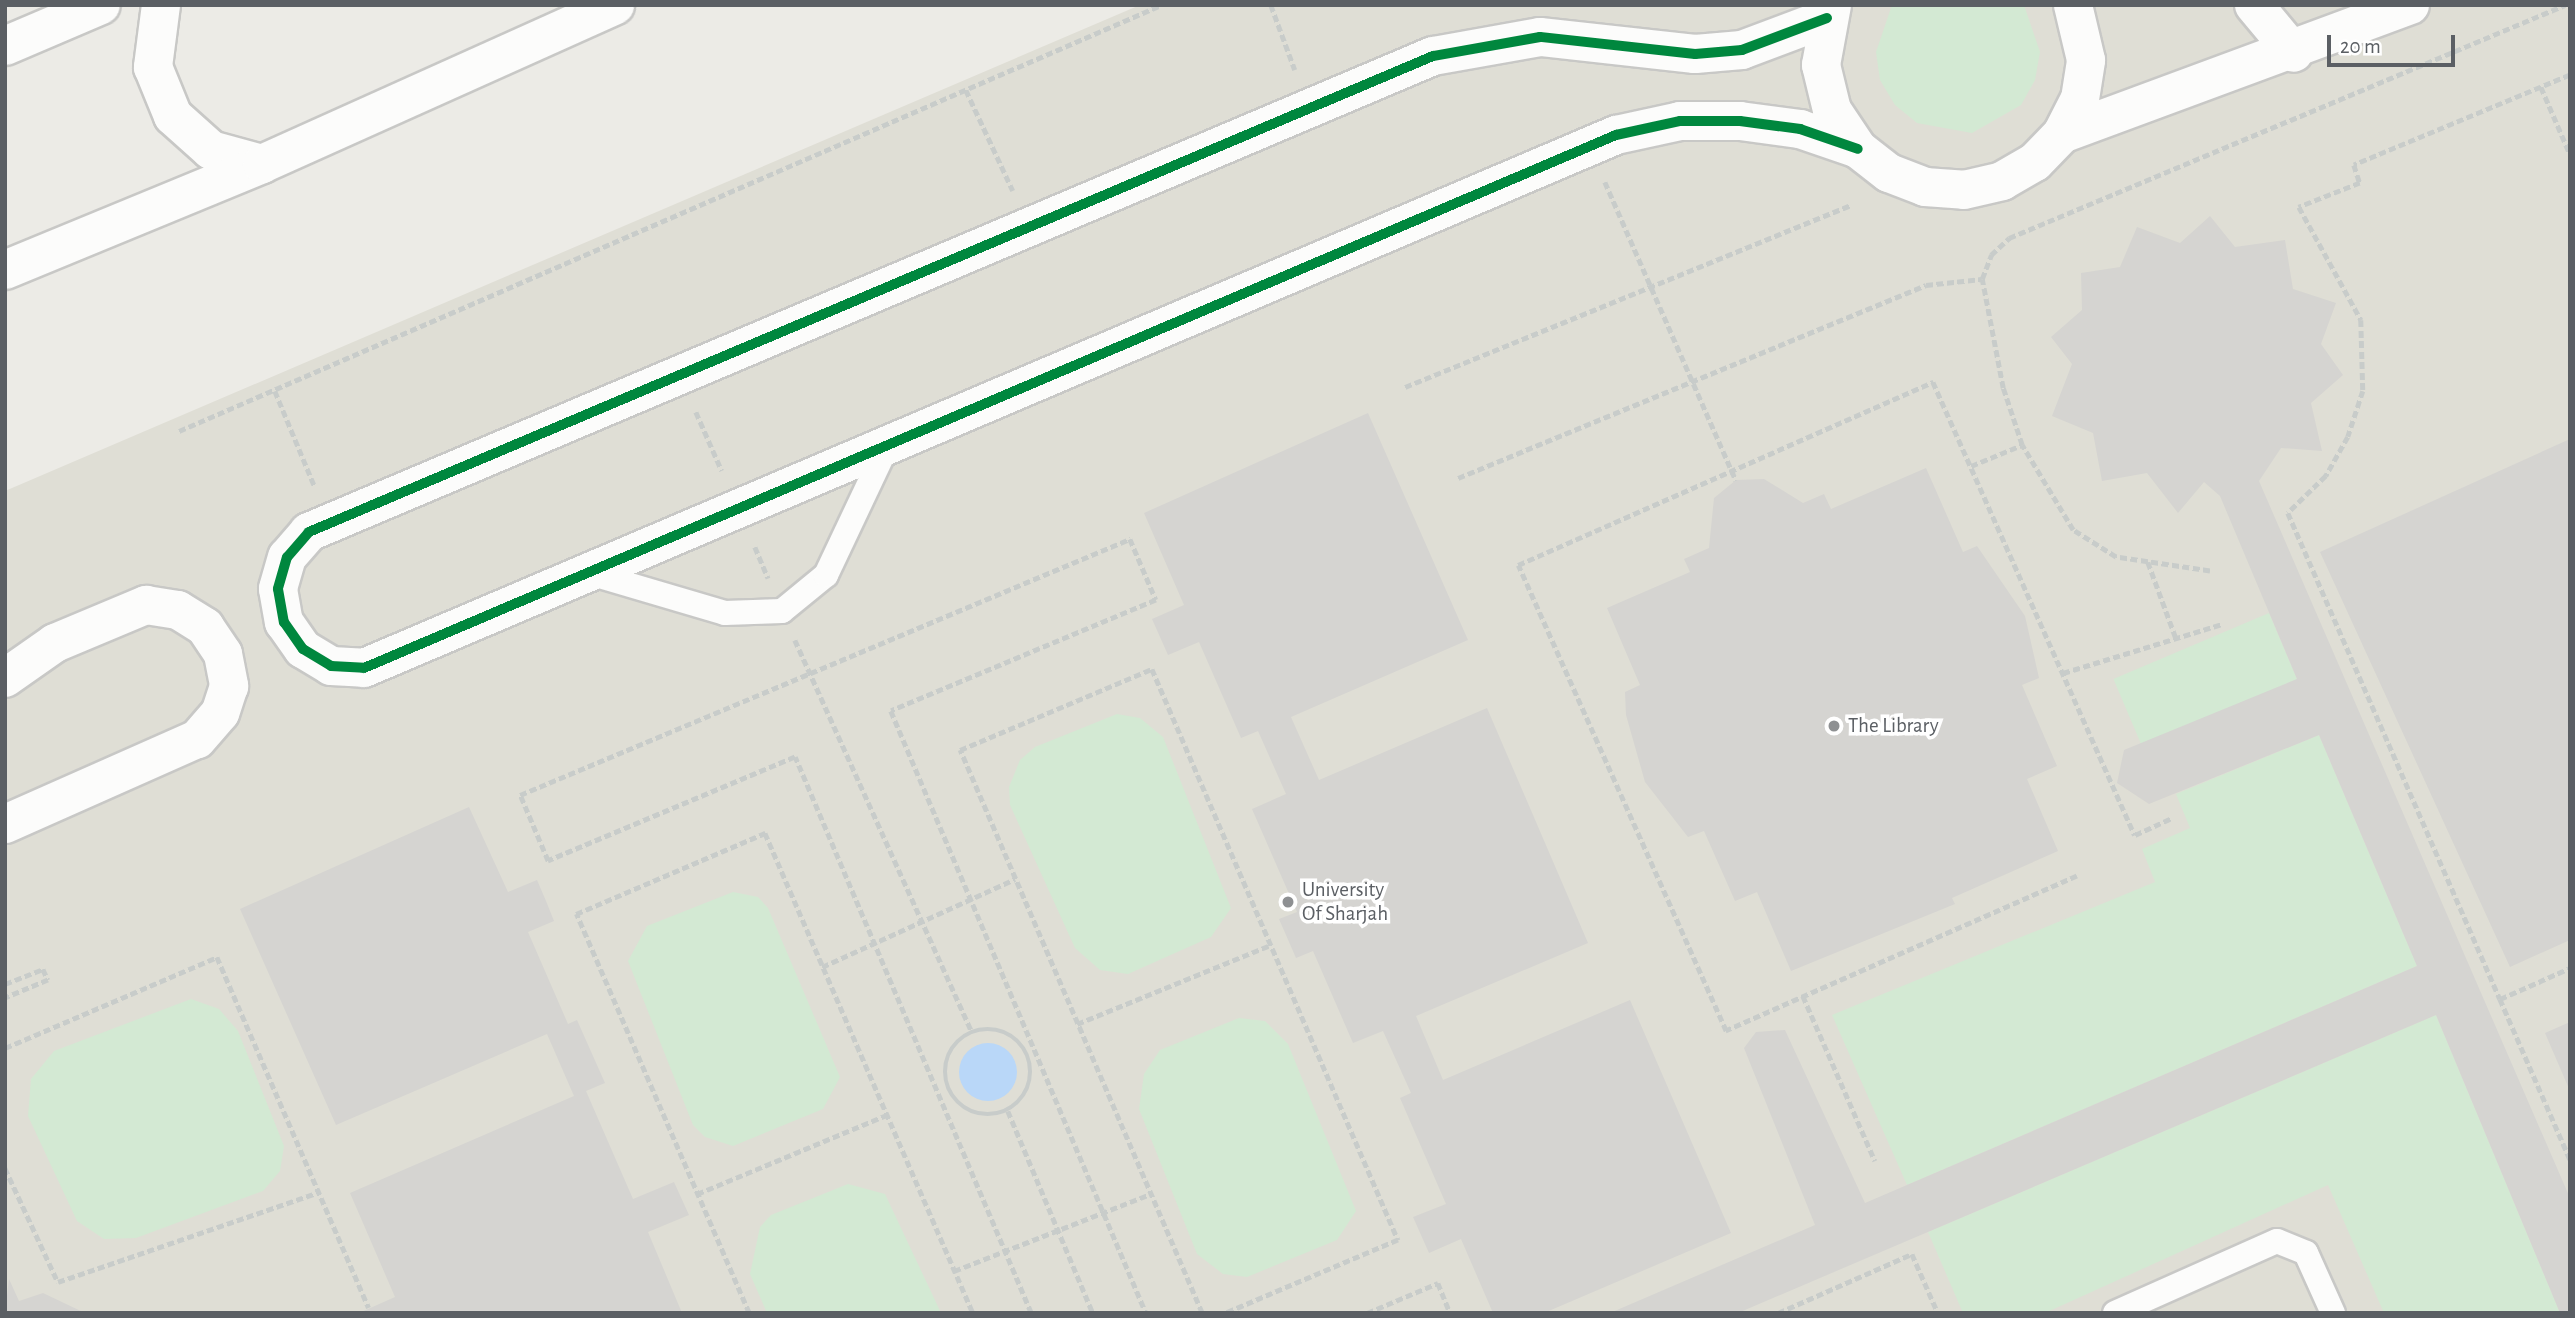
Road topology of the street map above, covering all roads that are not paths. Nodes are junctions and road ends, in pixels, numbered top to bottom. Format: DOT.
graph roads {
  1 [pos="101,5"];
  2 [pos="160,5"];
  3 [pos="615,5"];
  4 [pos="2073,5"];
  5 [pos="2254,5"];
  6 [pos="2410,5"];
  7 [pos="1829,12"];
  8 [pos="5,46"];
  9 [pos="2294,53"];
  10 [pos="2062,134"];
  11 [pos="1858,149"];
  12 [pos="262,164"];
  13 [pos="5,270"];
  14 [pos="889,442"];
  15 [pos="586,572"];
  16 [pos="5,678"];
  17 [pos="5,824"];
  18 [pos="2115,1313"];
  19 [pos="2333,1313"];
  1 -- 8 [label="street"];
  2 -- 12 [label="street"];
  3 -- 12 [label="street"];
  4 -- 10 [label="street"];
  5 -- 9 [label="street"];
  6 -- 9 [label="street"];
  7 -- 11 [label="street"];
  7 -- 15 [label="street"];
  9 -- 10 [label="street"];
  10 -- 11 [label="street"];
  11 -- 14 [label="street"];
  12 -- 13 [label="street"];
  14 -- 15 [label="street"];
  14 -- 15 [label="lane"];
  16 -- 17 [label="street"];
  18 -- 19 [label="lane"];
}
